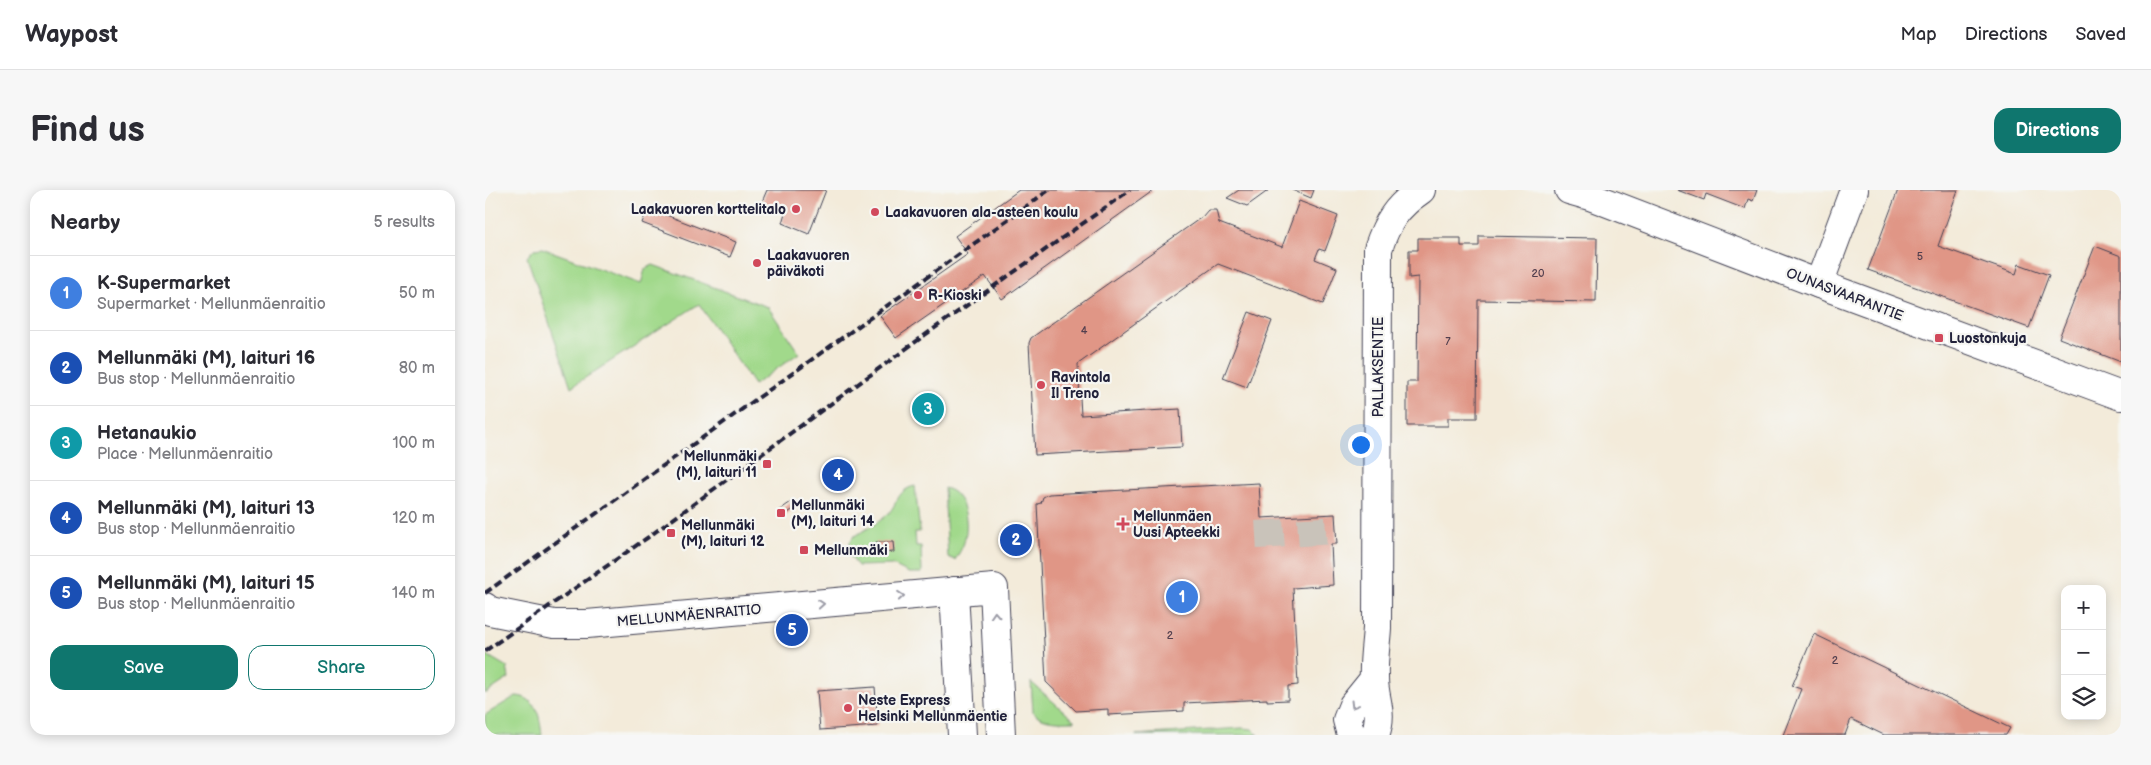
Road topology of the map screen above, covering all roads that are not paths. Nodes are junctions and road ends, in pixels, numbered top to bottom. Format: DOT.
graph roads {
  1 [pos="1421,190"];
  2 [pos="1569,190"];
  3 [pos="1854,190"];
  4 [pos="1819,284"];
  5 [pos="2121,396"];
  6 [pos="954,591"];
  7 [pos="485,607"];
  8 [pos="1374,679"];
  9 [pos="961,735"];
  10 [pos="1001,735"];
  11 [pos="1351,735"];
  12 [pos="1375,735"];
  1 -- 8 [label="street, PALLAKSENTIE"];
  2 -- 4 [label="street, OUNASVAARANTIE"];
  3 -- 4 [label="street"];
  4 -- 5 [label="street, OUNASVAARANTIE"];
  7 -- 6 [label="street, MELLUNMÄENRAITIO, one-way"];
  6 -- 9 [label="street"];
  10 -- 6 [label="street, MELLUNMÄENRAITIO, one-way"];
  8 -- 11 [label="street, one-way"];
  8 -- 12 [label="street, PALLAKSENTIE"];
}
